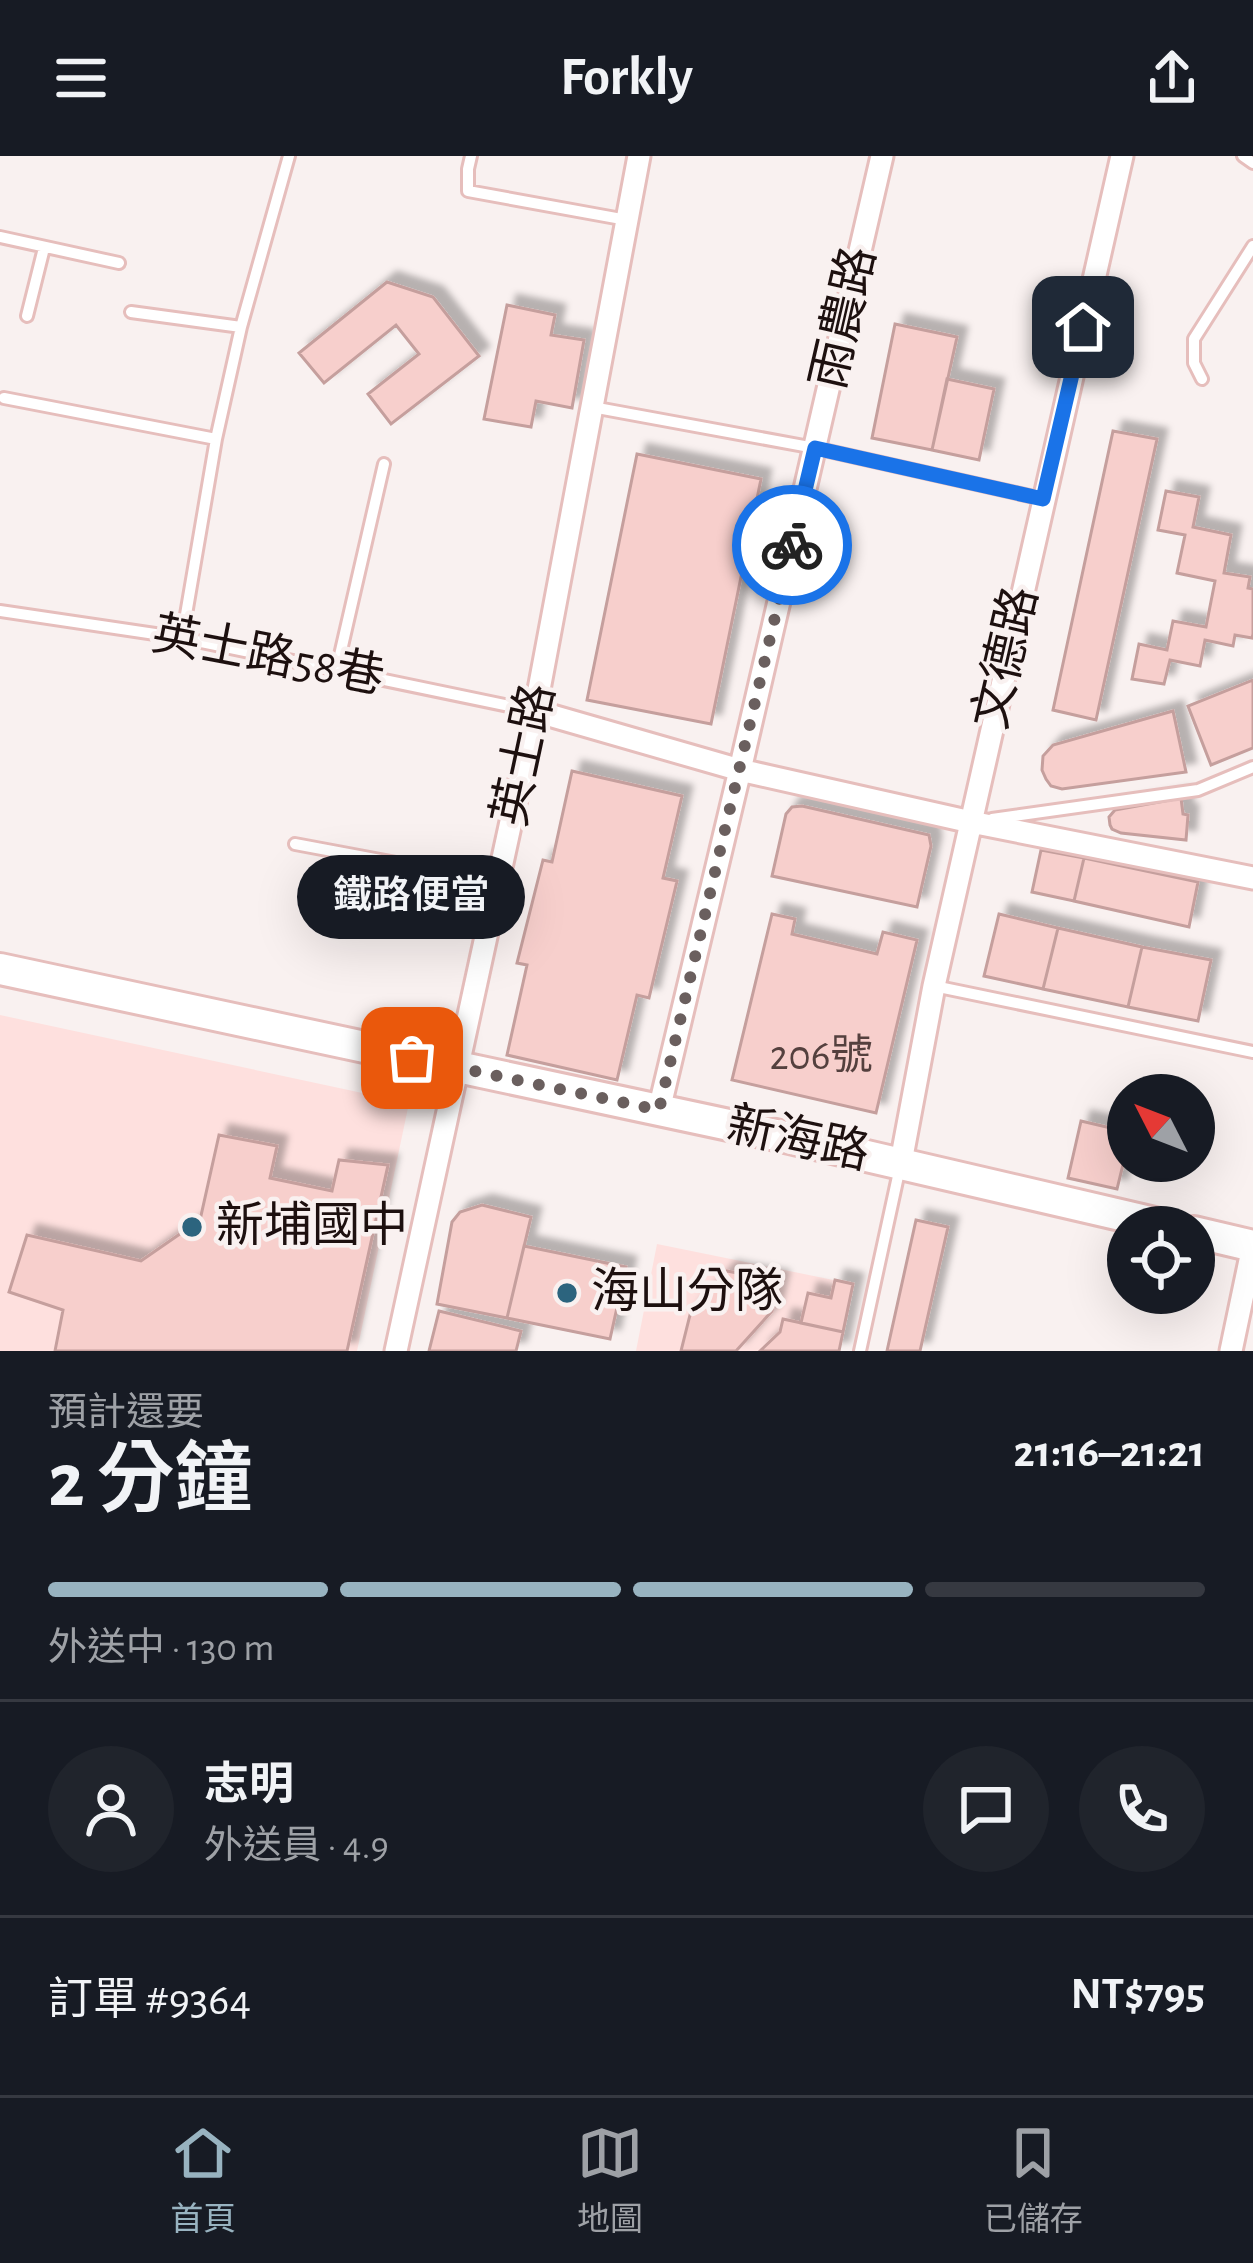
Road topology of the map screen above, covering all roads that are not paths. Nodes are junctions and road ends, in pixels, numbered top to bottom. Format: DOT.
graph roads {
  1 [pos="289,156"];
  2 [pos="471,156"];
  3 [pos="639,156"];
  4 [pos="882,156"];
  5 [pos="1122,156"];
  6 [pos="1243,156"];
  7 [pos="1253,163"];
  8 [pos="627,220"];
  9 [pos="0,237"];
  10 [pos="1253,246"];
  11 [pos="44,248"];
  12 [pos="119,263"];
  13 [pos="130,312"];
  14 [pos="26,316"];
  15 [pos="241,328"];
  16 [pos="1202,379"];
  17 [pos="4,398"];
  18 [pos="592,407"];
  19 [pos="216,439"];
  20 [pos="815,448"];
  21 [pos="384,464"];
  22 [pos="1043,499"];
  23 [pos="0,611"];
  24 [pos="182,638"];
  25 [pos="337,668"];
  26 [pos="535,711"];
  27 [pos="1253,767"];
  28 [pos="740,770"];
  29 [pos="971,822"];
  30 [pos="295,844"];
  31 [pos="1253,878"];
  32 [pos="498,883"];
  33 [pos="0,969"];
  34 [pos="934,986"];
  35 [pos="1253,1052"];
  36 [pos="458,1068"];
  37 [pos="659,1110"];
  38 [pos="901,1162"];
  39 [pos="1107,1211"];
  40 [pos="1215,1237"];
  41 [pos="1253,1246"];
  42 [pos="396,1351"];
  43 [pos="860,1351"];
  44 [pos="1231,1351"];
  1 -- 15 [label="lane"];
  2 -- 8 [label="lane"];
  3 -- 8 [label="street, 英士路"];
  4 -- 20 [label="street, 雨農路"];
  5 -- 22 [label="street, 文德路"];
  6 -- 7 [label="lane"];
  8 -- 18 [label="street, 英士路"];
  9 -- 11 [label="lane"];
  10 -- 16 [label="lane"];
  11 -- 12 [label="lane"];
  11 -- 14 [label="lane"];
  13 -- 15 [label="lane"];
  15 -- 19 [label="lane"];
  17 -- 19 [label="lane"];
  18 -- 20 [label="lane"];
  18 -- 26 [label="street, 英士路"];
  19 -- 24 [label="lane"];
  20 -- 22 [label="lane"];
  20 -- 28 [label="street, 雨農路"];
  21 -- 25 [label="lane"];
  22 -- 29 [label="street, 文德路"];
  23 -- 24 [label="lane, 英士路58巷"];
  24 -- 25 [label="lane, 英士路58巷"];
  25 -- 26 [label="lane, 英士路58巷"];
  26 -- 28 [label="street"];
  26 -- 32 [label="street, 英士路"];
  27 -- 29 [label="lane"];
  28 -- 29 [label="street"];
  28 -- 37 [label="street, 雨農路"];
  29 -- 31 [label="street"];
  29 -- 34 [label="street, 文德路"];
  30 -- 32 [label="lane"];
  32 -- 36 [label="street, 英士路"];
  33 -- 36 [label="street, 新海路"];
  34 -- 35 [label="lane"];
  34 -- 38 [label="street, 文德路"];
  36 -- 37 [label="street, 新海路"];
  36 -- 42 [label="street, 英士路"];
  37 -- 38 [label="street, 新海路"];
  38 -- 39 [label="street, 新海路"];
  38 -- 43 [label="lane"];
  40 -- 41 [label="street"];
  41 -- 44 [label="street"];
}
